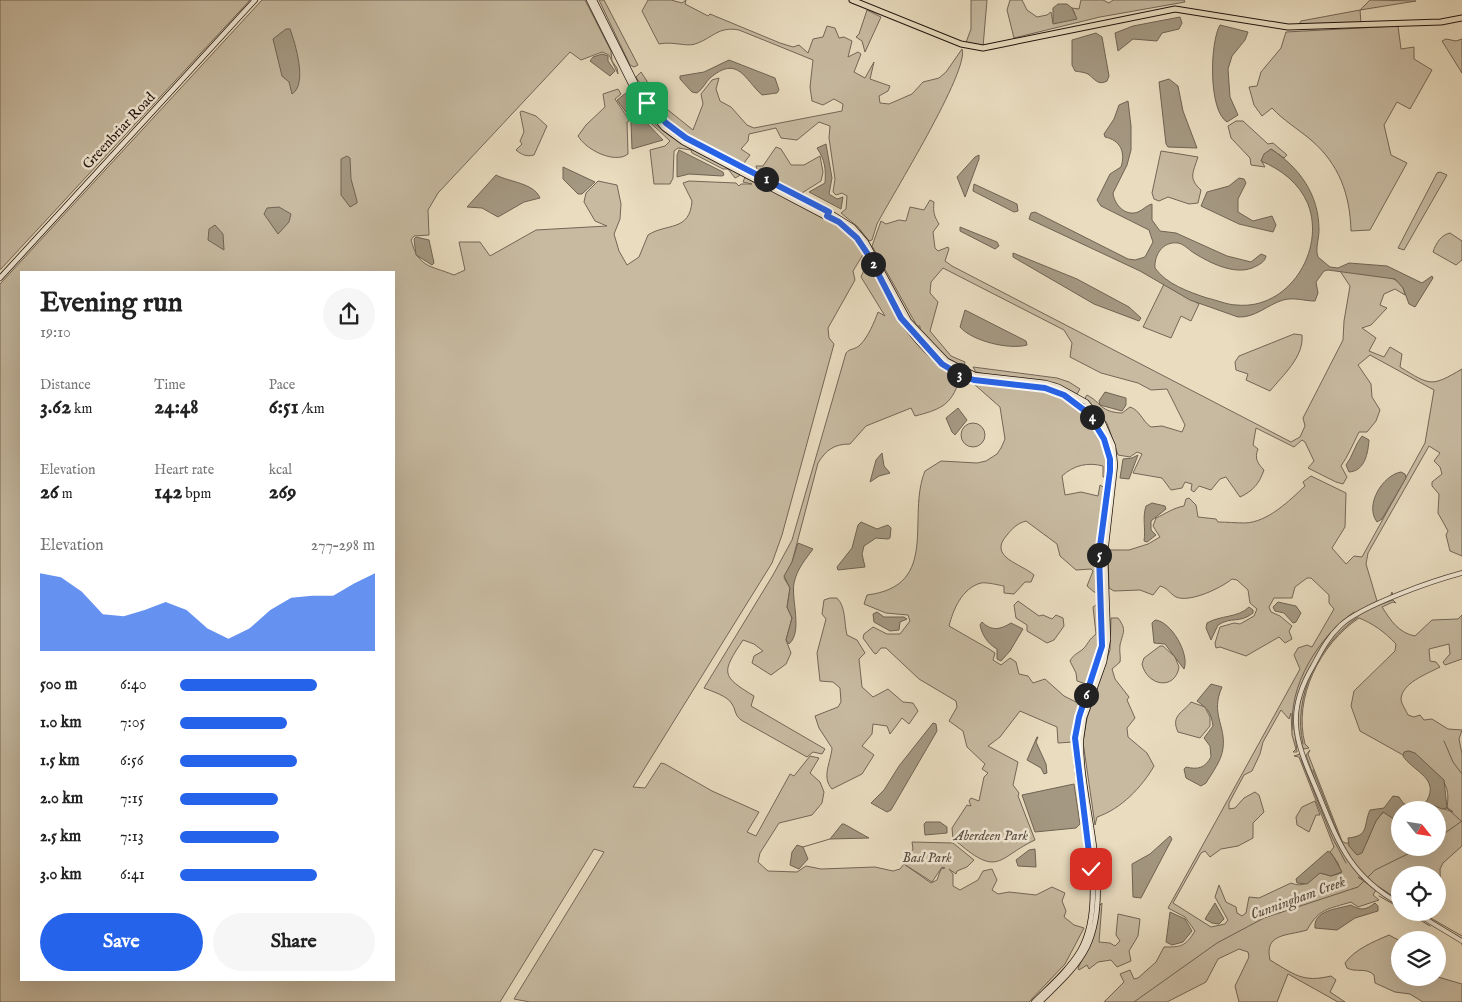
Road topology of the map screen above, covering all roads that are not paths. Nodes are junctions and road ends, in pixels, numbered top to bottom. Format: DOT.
graph roads {
  1 [pos="255,0"];
  2 [pos="589,0"];
  3 [pos="594,0"];
  4 [pos="852,0"];
  5 [pos="1462,18"];
  6 [pos="828,214"];
  7 [pos="0,278"];
  8 [pos="1462,573"];
  9 [pos="1391,898"];
  10 [pos="1091,899"];
  11 [pos="1429,921"];
  12 [pos="1093,926"];
  13 [pos="1462,941"];
  14 [pos="1034,1002"];
  15 [pos="1040,1002"];
  1 -- 7 [label="main road, Greenbriar Road"];
  2 -- 6 [label="main road"];
  3 -- 6 [label="main road"];
  4 -- 5 [label="main road"];
  6 -- 10 [label="main road"];
  6 -- 12 [label="main road"];
  8 -- 9 [label="street"];
  10 -- 12 [label="main road"];
  10 -- 14 [label="main road"];
  11 -- 13 [label="street"];
  12 -- 15 [label="main road"];
}
